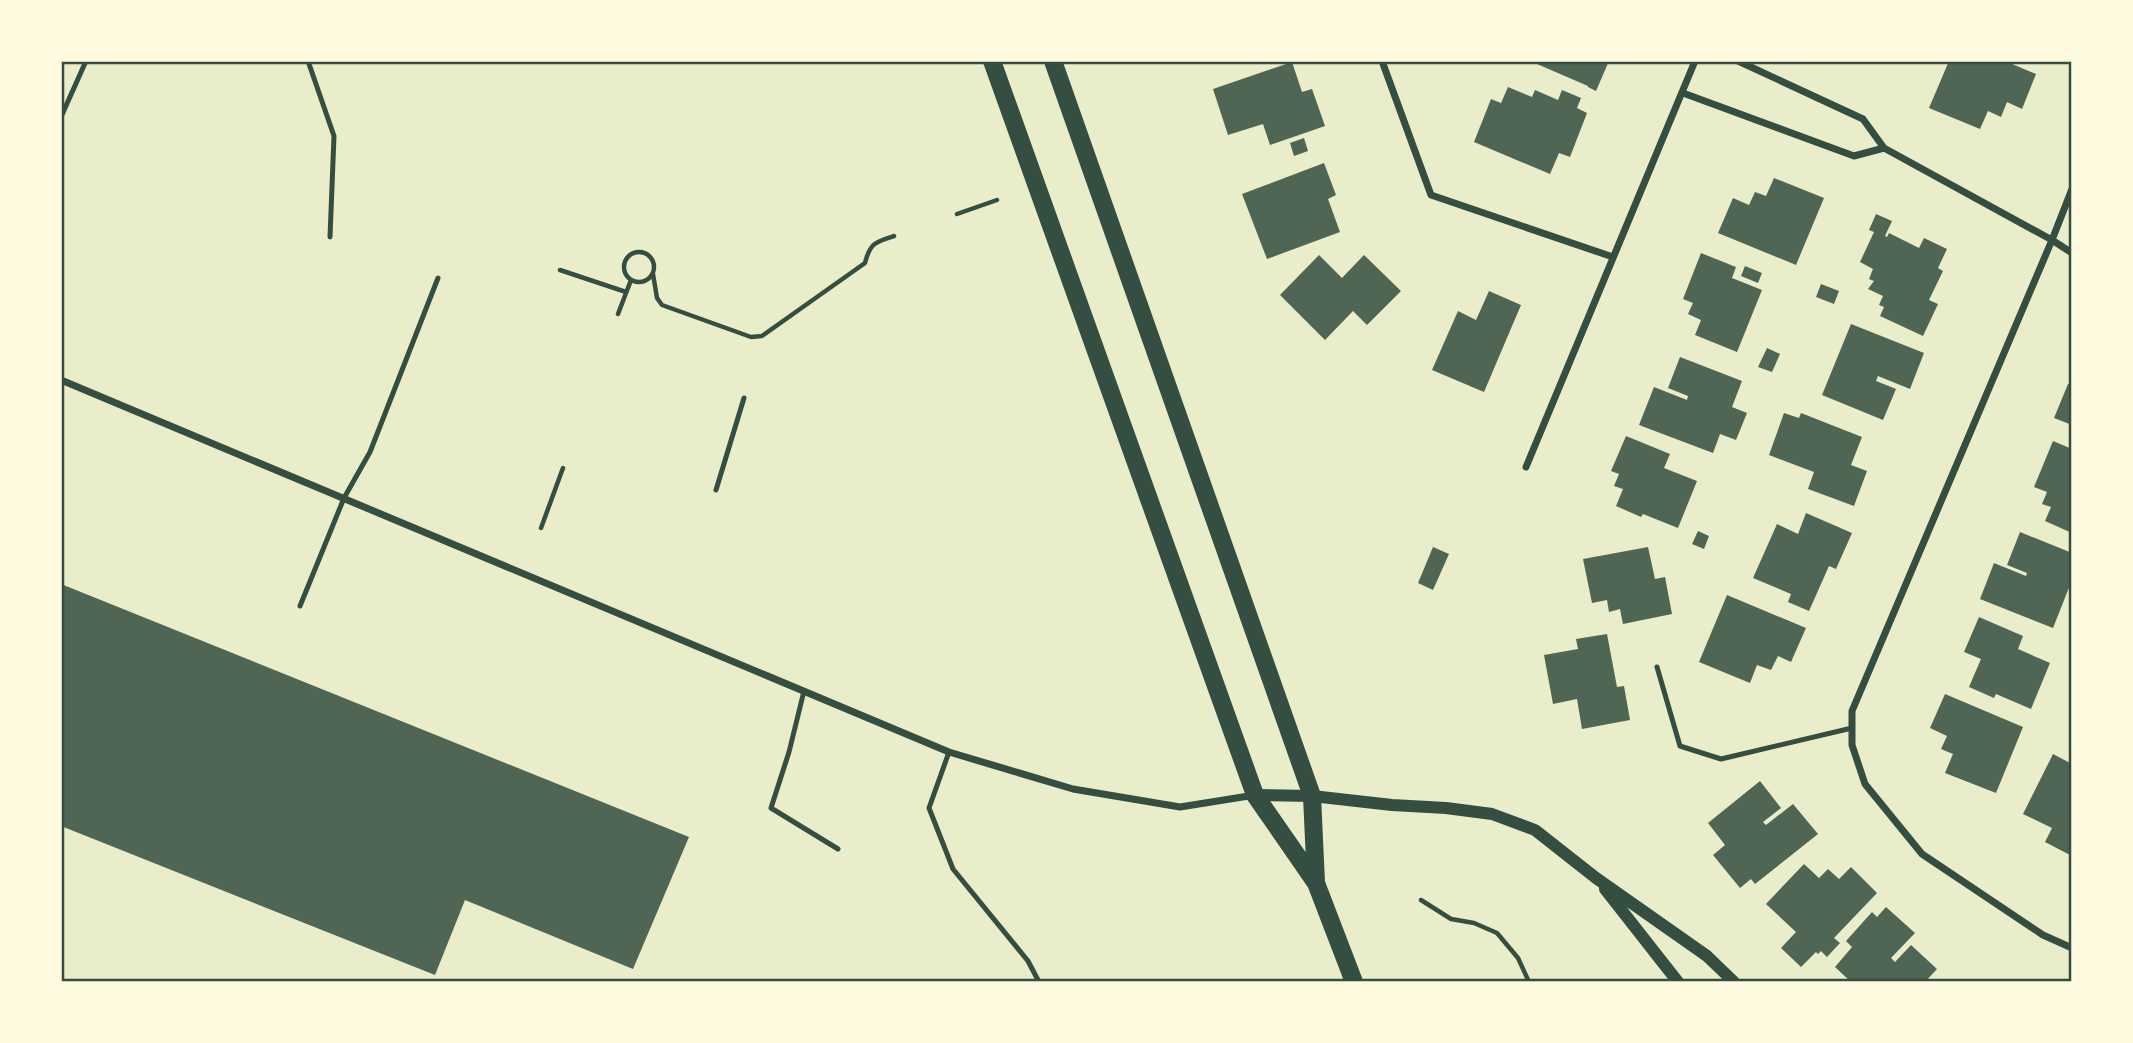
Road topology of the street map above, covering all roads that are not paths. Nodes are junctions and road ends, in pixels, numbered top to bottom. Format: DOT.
graph roads {
  1 [pos="86,61"];
  2 [pos="308,61"];
  3 [pos="992,61"];
  4 [pos="1053,61"];
  5 [pos="1382,61"];
  6 [pos="1695,61"];
  7 [pos="1738,61"];
  8 [pos="1683,93"];
  9 [pos="61,117"];
  10 [pos="1884,148"];
  11 [pos="2072,189"];
  12 [pos="330,237"];
  13 [pos="2052,240"];
  14 [pos="2072,253"];
  15 [pos="1613,257"];
  16 [pos="438,278"];
  17 [pos="61,380"];
  18 [pos="744,398"];
  19 [pos="1526,467"];
  20 [pos="716,490"];
  21 [pos="344,498"];
  22 [pos="300,606"];
  23 [pos="1657,667"];
  24 [pos="804,691"];
  25 [pos="1852,728"];
  26 [pos="949,752"];
  27 [pos="1255,795"];
  28 [pos="1312,796"];
  29 [pos="838,849"];
  30 [pos="1596,878"];
  31 [pos="1316,883"];
  32 [pos="2072,948"];
  33 [pos="1039,982"];
  34 [pos="1354,982"];
  35 [pos="1678,982"];
  36 [pos="1734,982"];
  1 -- 9 [label="lane"];
  2 -- 12 [label="lane"];
  3 -- 27 [label="main road"];
  4 -- 28 [label="main road"];
  5 -- 15 [label="street"];
  6 -- 8 [label="street"];
  7 -- 10 [label="street"];
  8 -- 10 [label="street"];
  8 -- 15 [label="street"];
  10 -- 13 [label="street"];
  11 -- 13 [label="street"];
  13 -- 14 [label="street"];
  13 -- 25 [label="street"];
  15 -- 19 [label="street"];
  16 -- 21 [label="lane"];
  17 -- 21 [label="street"];
  18 -- 20 [label="lane"];
  21 -- 22 [label="lane"];
  21 -- 24 [label="street"];
  23 -- 25 [label="lane"];
  24 -- 26 [label="street"];
  24 -- 29 [label="lane"];
  25 -- 32 [label="street"];
  26 -- 27 [label="street"];
  26 -- 33 [label="lane"];
  27 -- 28 [label="street"];
  27 -- 31 [label="main road"];
  28 -- 30 [label="street"];
  28 -- 31 [label="main road"];
  30 -- 35 [label="street"];
  30 -- 36 [label="street"];
  31 -- 34 [label="main road"];
}
